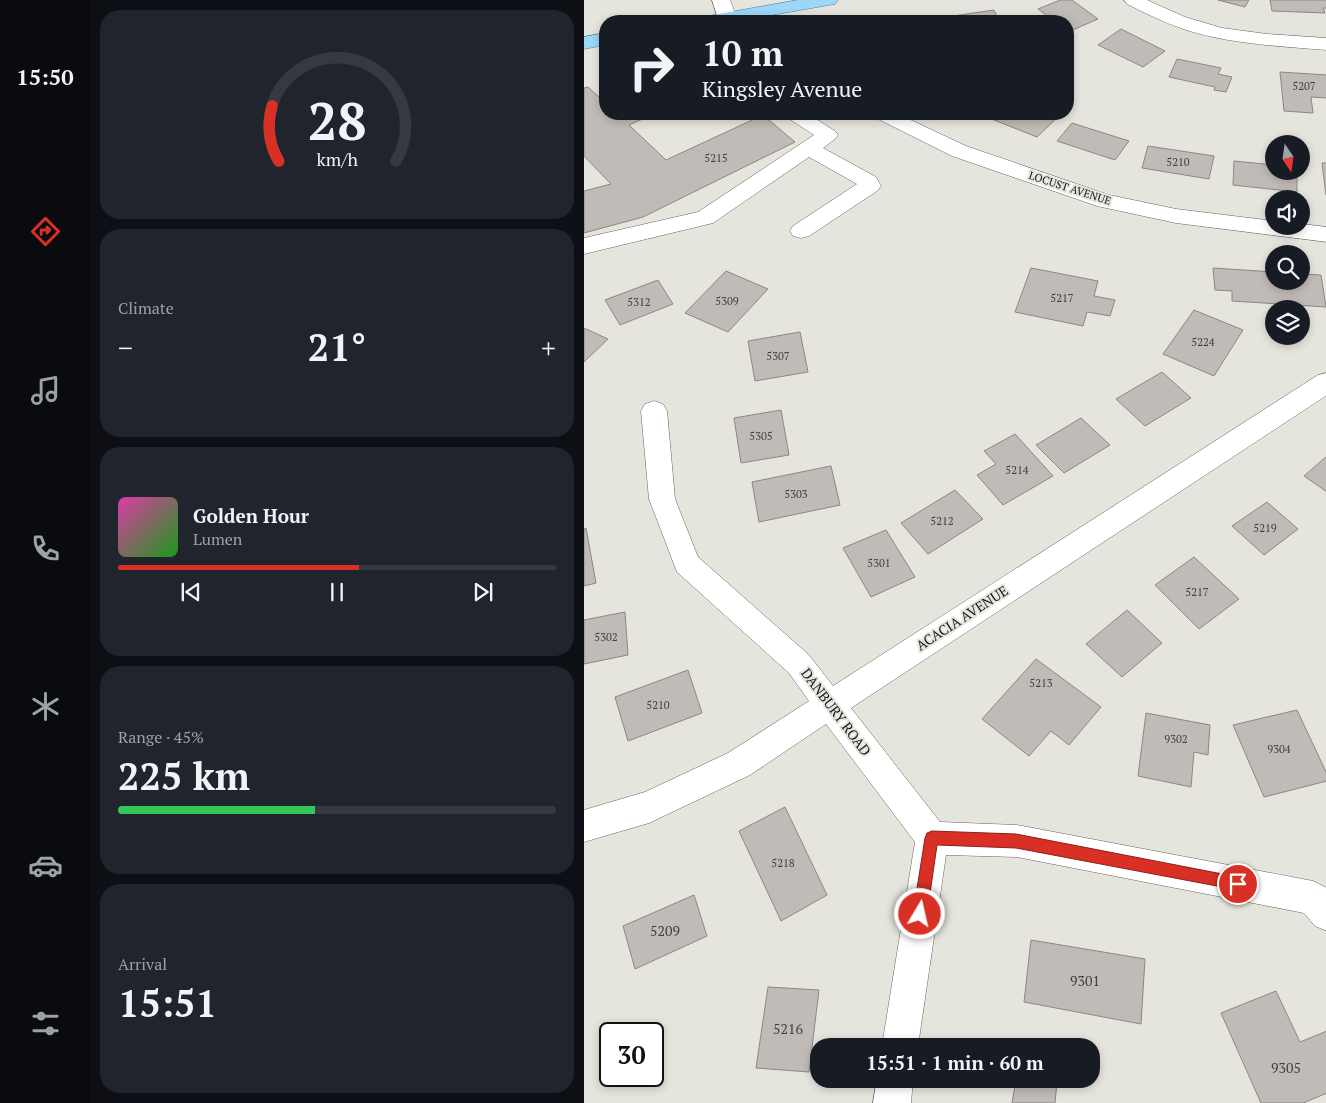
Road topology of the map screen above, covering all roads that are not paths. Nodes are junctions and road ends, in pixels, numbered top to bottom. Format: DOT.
graph roads {
  1 [pos="721,0"];
  2 [pos="829,0"];
  3 [pos="1133,0"];
  4 [pos="721,15"];
  5 [pos="748,15"];
  6 [pos="599,40"];
  7 [pos="584,43"];
  8 [pos="1326,44"];
  9 [pos="804,120"];
  10 [pos="895,120"];
  11 [pos="808,148"];
  12 [pos="801,231"];
  13 [pos="1326,235"];
  14 [pos="584,246"];
  15 [pos="1326,382"];
  16 [pos="654,411"];
  17 [pos="828,704"];
  18 [pos="584,826"];
  19 [pos="932,838"];
  20 [pos="1322,899"];
  21 [pos="901,1038"];
  22 [pos="894,1088"];
  23 [pos="892,1103"];
  1 -- 4 [label="street"];
  2 -- 5 [label="main road"];
  3 -- 8 [label="street"];
  6 -- 7 [label="main road"];
  9 -- 11 [label="street"];
  10 -- 13 [label="street, LOCUST AVENUE"];
  11 -- 12 [label="street"];
  11 -- 14 [label="street"];
  15 -- 17 [label="street, ACACIA AVENUE"];
  16 -- 17 [label="street, DANBURY ROAD"];
  17 -- 18 [label="street, ACACIA AVENUE"];
  17 -- 19 [label="street, DANBURY ROAD"];
  19 -- 20 [label="street"];
  19 -- 21 [label="street"];
  22 -- 23 [label="street"];
}
